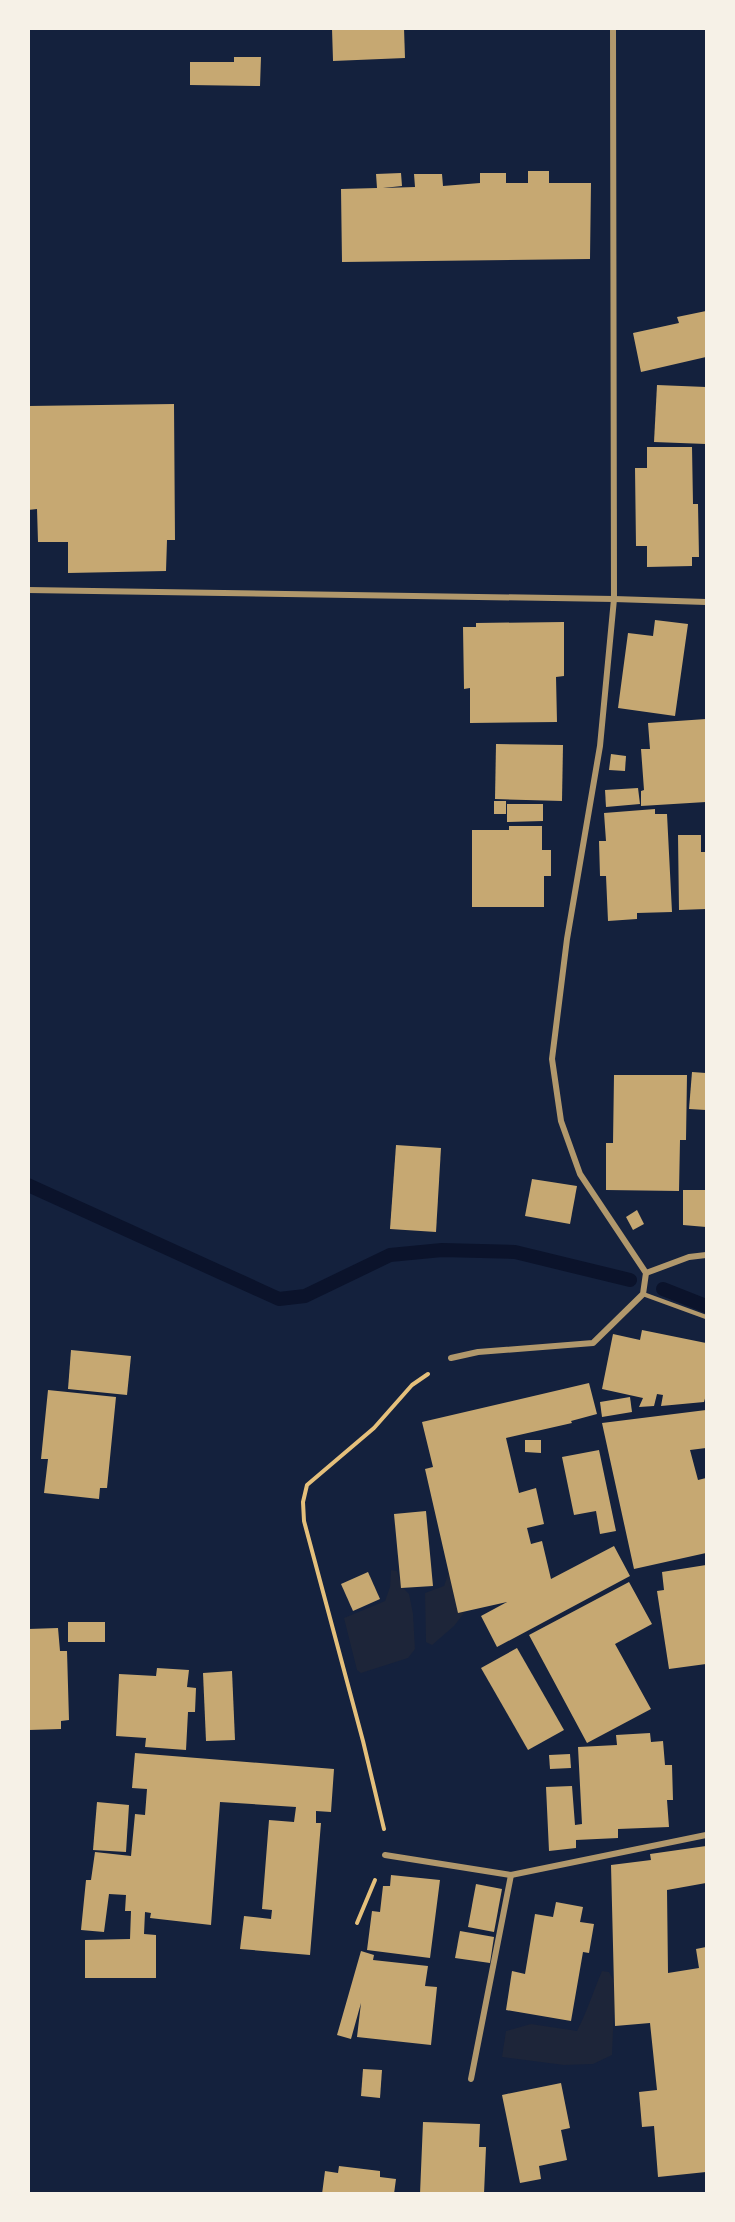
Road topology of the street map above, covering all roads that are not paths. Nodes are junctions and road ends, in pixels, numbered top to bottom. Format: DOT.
graph roads {
  1 [pos="613,28"];
  2 [pos="28,590"];
  3 [pos="614,599"];
  4 [pos="706,602"];
  5 [pos="706,1255"];
  6 [pos="646,1273"];
  7 [pos="643,1294"];
  8 [pos="706,1317"];
  9 [pos="451,1358"];
  10 [pos="706,1835"];
  11 [pos="385,1855"];
  12 [pos="511,1875"];
  13 [pos="471,2079"];
  1 -- 3 [label="street"];
  2 -- 3 [label="street"];
  3 -- 4 [label="street"];
  3 -- 6 [label="street"];
  5 -- 6 [label="street"];
  6 -- 7 [label="street"];
  7 -- 8 [label="lane"];
  7 -- 9 [label="street"];
  10 -- 12 [label="street"];
  11 -- 12 [label="street"];
  12 -- 13 [label="street"];
}
